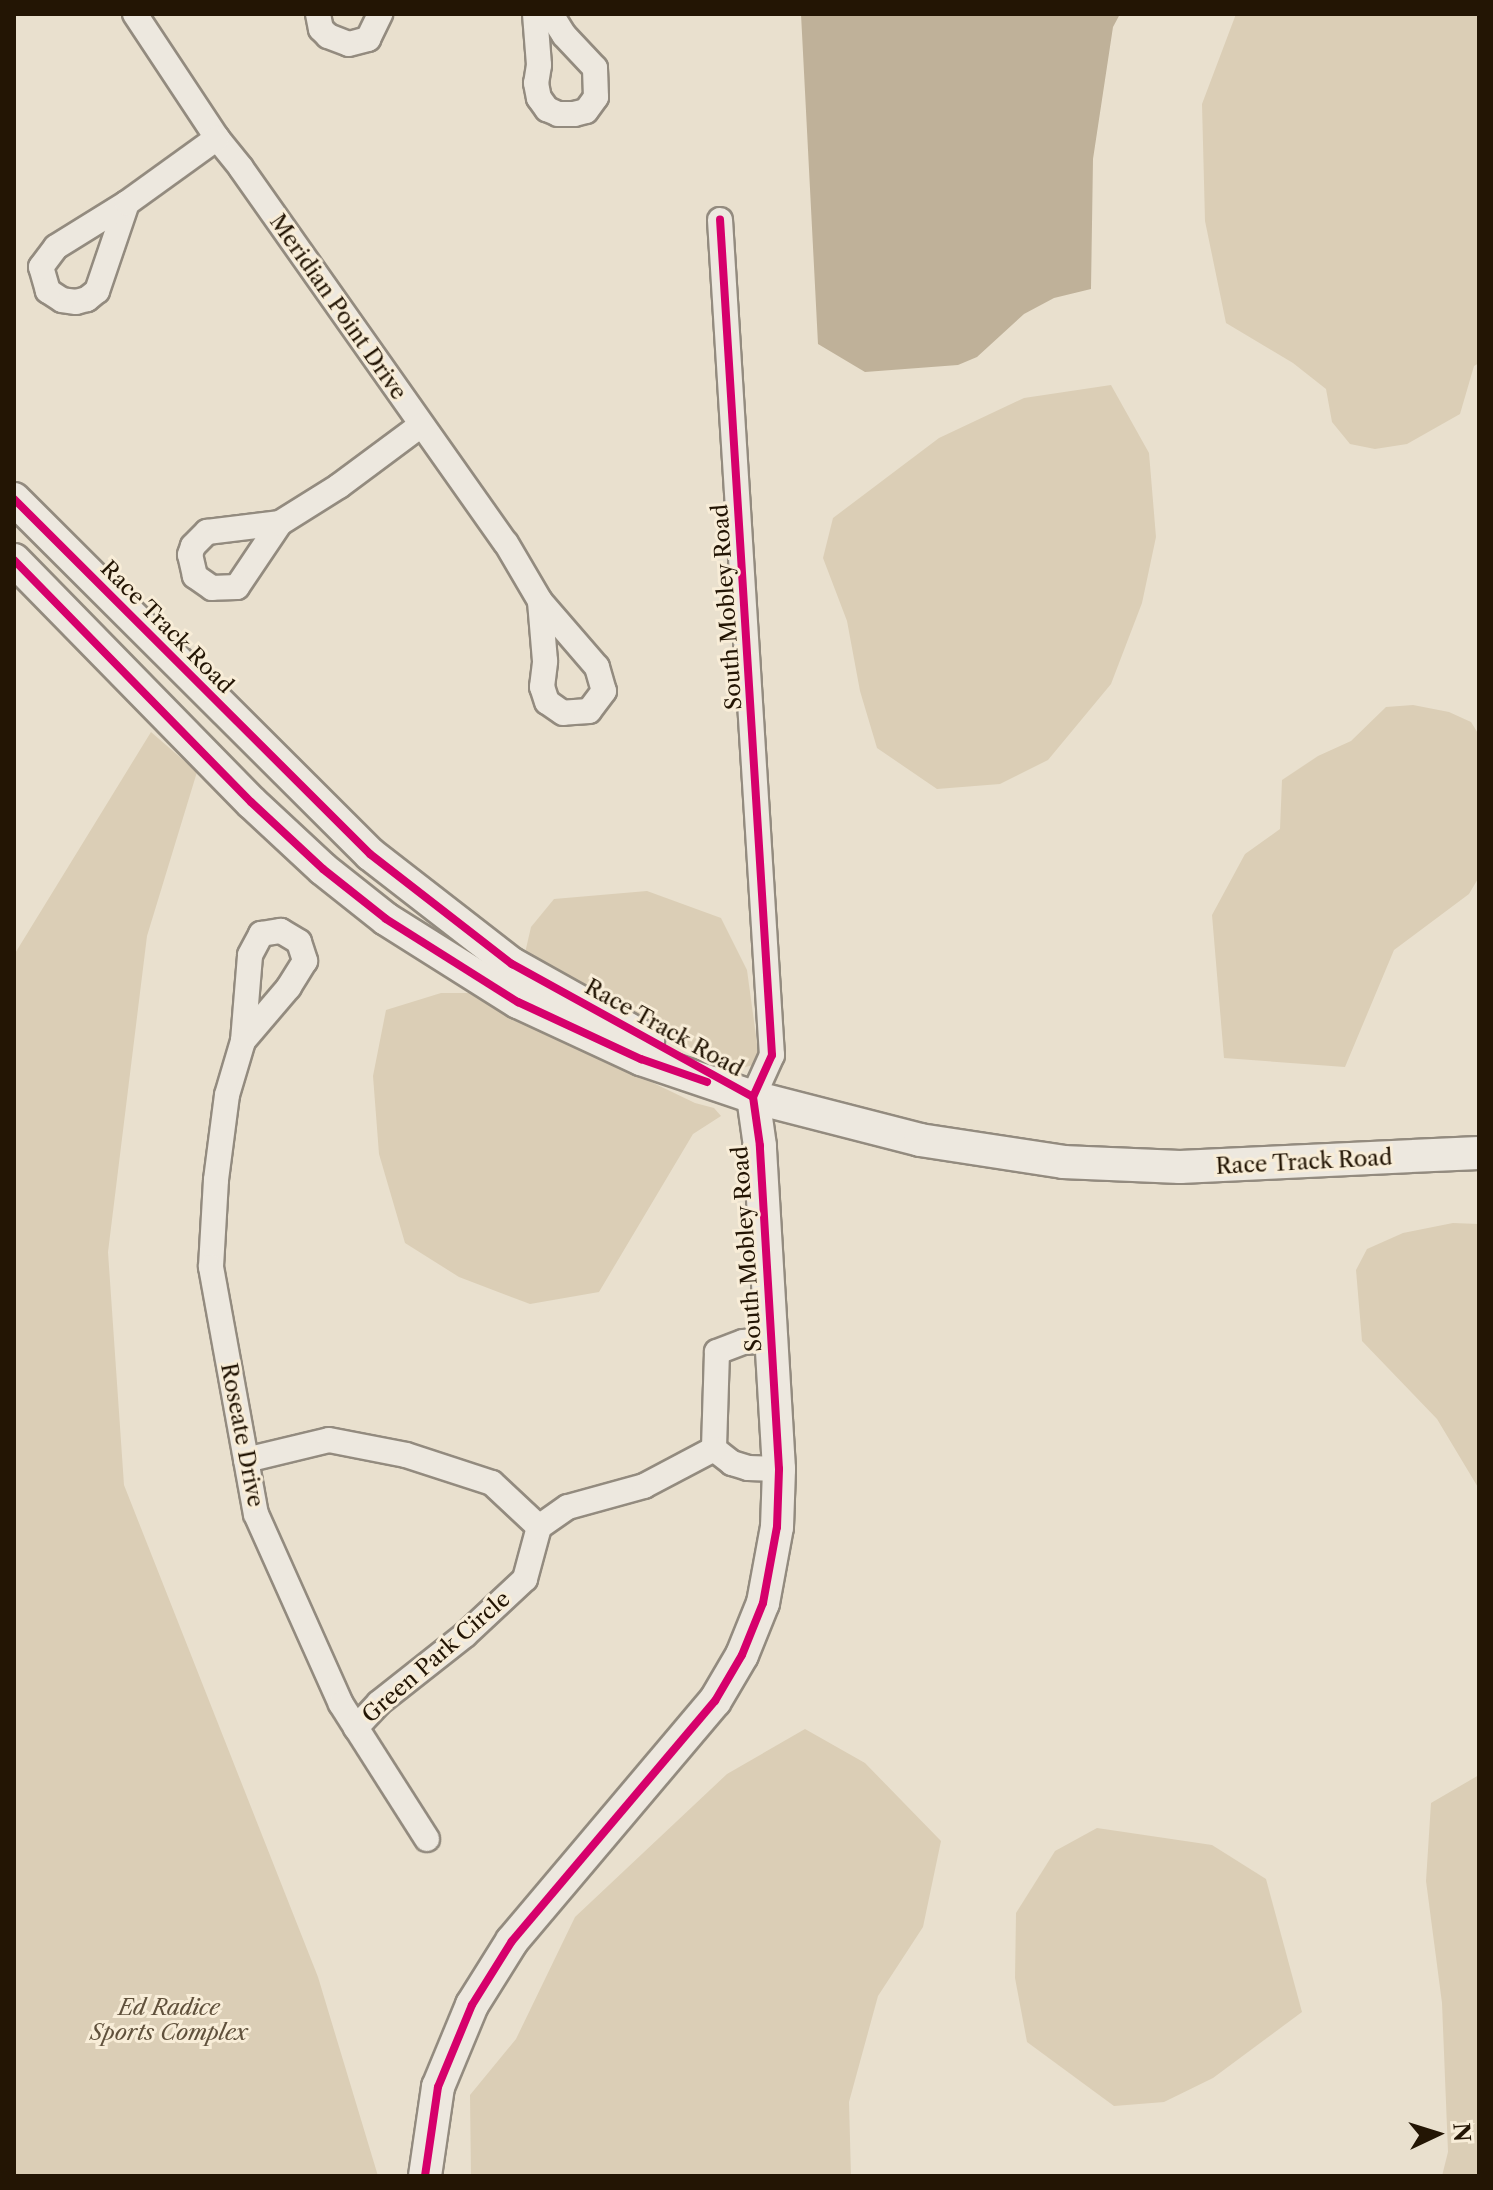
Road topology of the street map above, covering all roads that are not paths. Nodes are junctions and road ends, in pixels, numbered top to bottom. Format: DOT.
graph roads {
  1 [pos="135,14"];
  2 [pos="318,14"];
  3 [pos="380,14"];
  4 [pos="535,14"];
  5 [pos="551,14"];
  6 [pos="217,138"];
  7 [pos="127,203"];
  8 [pos="720,220"];
  9 [pos="421,425"];
  10 [pos="14,499"];
  11 [pos="14,522"];
  12 [pos="280,523"];
  13 [pos="61,546"];
  14 [pos="14,560"];
  15 [pos="540,601"];
  16 [pos="210,696"];
  17 [pos="182,729"];
  18 [pos="243,1041"];
  19 [pos="753,1097"];
  20 [pos="1479,1153"];
  21 [pos="771,1340"];
  22 [pos="714,1449"];
  23 [pos="246,1460"];
  24 [pos="779,1469"];
  25 [pos="539,1527"];
  26 [pos="356,1728"];
  27 [pos="427,1839"];
  28 [pos="425,2176"];
  1 -- 6 [label="street, Meridian Point Drive"];
  2 -- 3 [label="street"];
  4 -- 5 [label="street"];
  6 -- 7 [label="street"];
  6 -- 9 [label="street, Meridian Point Drive"];
  8 -- 19 [label="street, South Mobley Road"];
  9 -- 12 [label="street"];
  9 -- 15 [label="street, Meridian Point Drive"];
  10 -- 13 [label="main road, Race Track Road"];
  11 -- 13 [label="main road"];
  13 -- 16 [label="main road, Race Track Road"];
  14 -- 17 [label="main road, Race Track Road"];
  16 -- 17 [label="main road"];
  16 -- 19 [label="main road, Race Track Road"];
  17 -- 19 [label="main road, Race Track Road"];
  18 -- 23 [label="street, Roseate Drive"];
  19 -- 20 [label="main road, Race Track Road"];
  19 -- 21 [label="main road, South Mobley Road"];
  21 -- 22 [label="street"];
  21 -- 24 [label="main road, South Mobley Road"];
  22 -- 24 [label="street"];
  22 -- 25 [label="street"];
  23 -- 25 [label="street"];
  23 -- 26 [label="street, Roseate Drive"];
  24 -- 28 [label="main road, South Mobley Road"];
  25 -- 26 [label="street, Green Park Circle"];
  26 -- 27 [label="street, Roseate Drive"];
}
